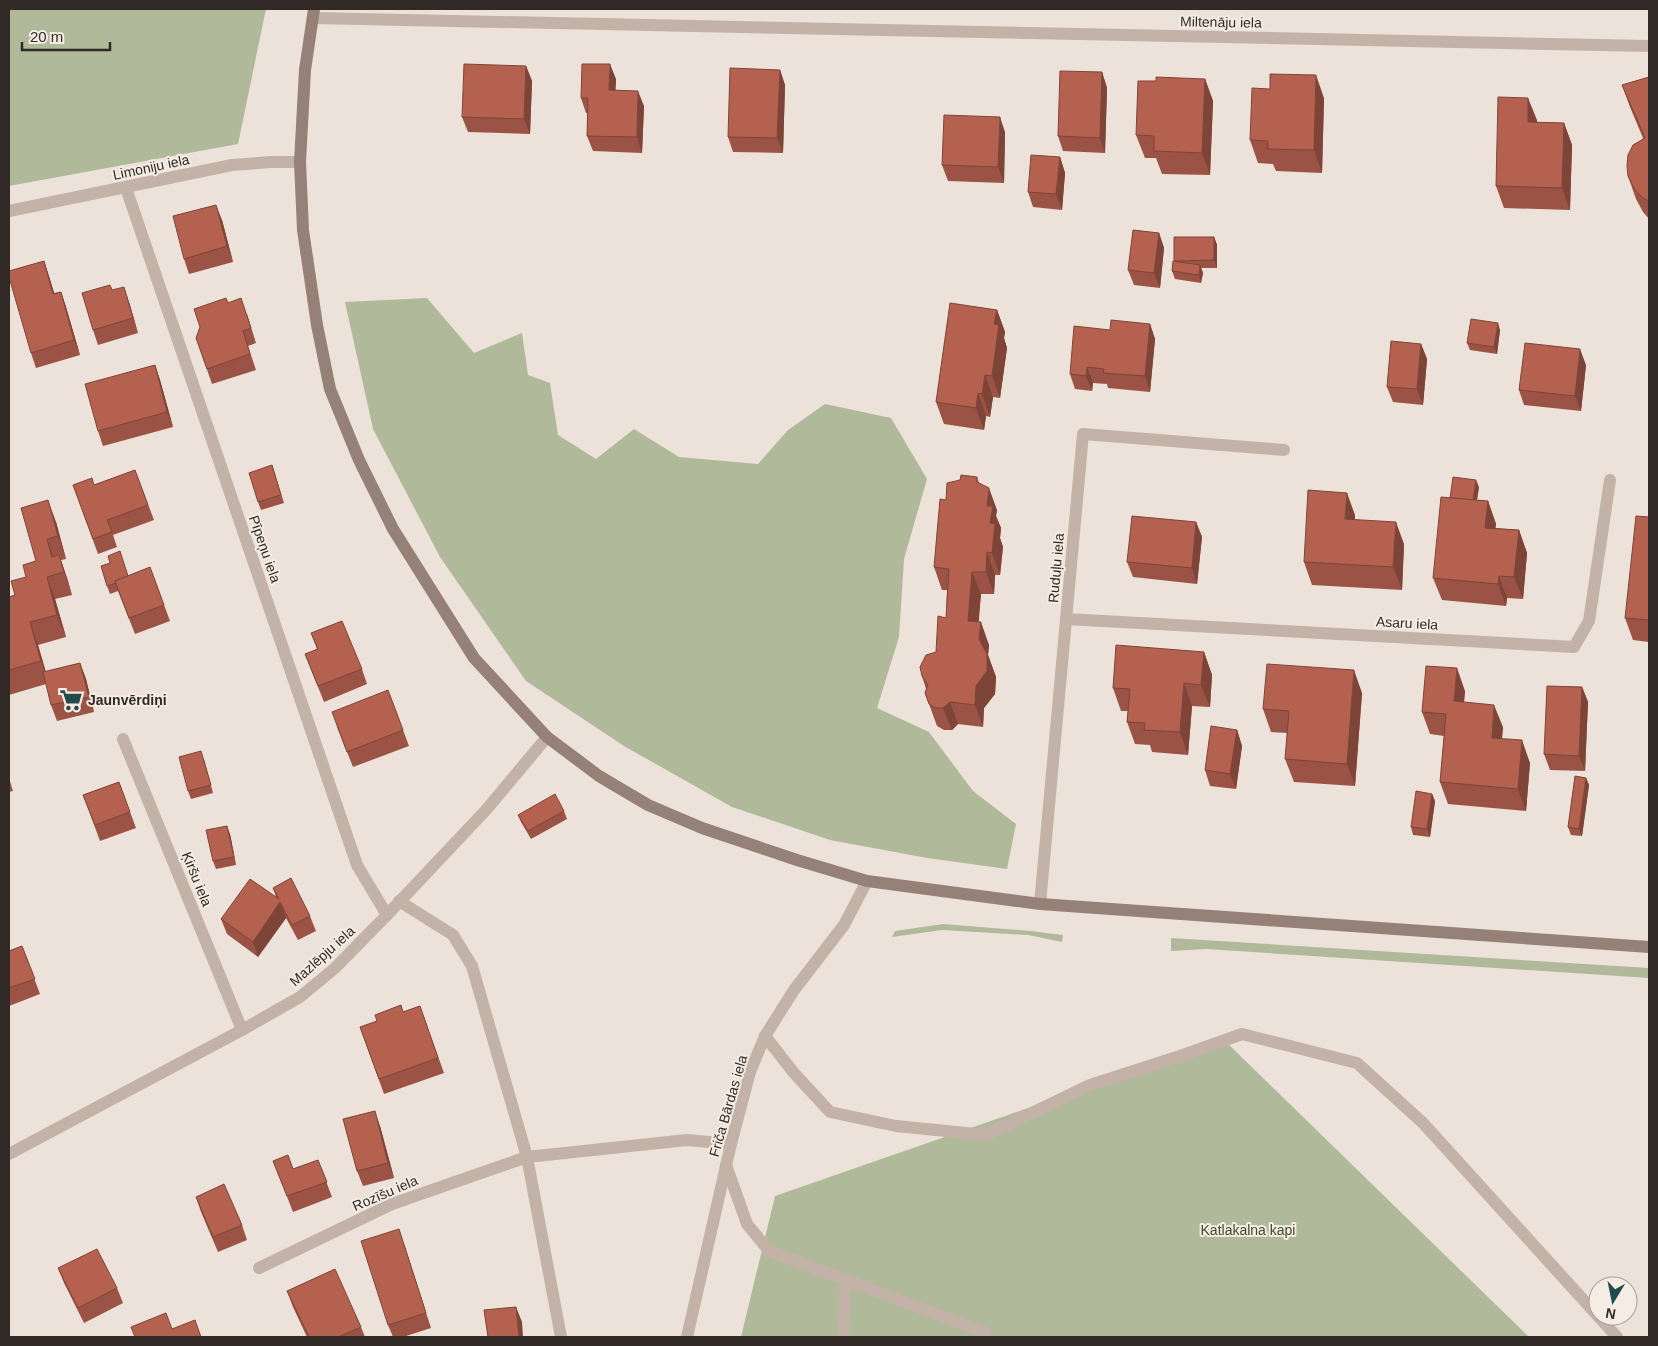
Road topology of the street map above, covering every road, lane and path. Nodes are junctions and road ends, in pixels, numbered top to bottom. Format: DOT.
graph roads {
  1 [pos="314,13"];
  2 [pos="1649,46"];
  3 [pos="300,162"];
  4 [pos="126,188"];
  5 [pos="9,211"];
  6 [pos="1284,450"];
  7 [pos="1610,480"];
  8 [pos="1066,619"];
  9 [pos="547,737"];
  10 [pos="123,739"];
  11 [pos="867,880"];
  12 [pos="400,901"];
  13 [pos="1040,904"];
  14 [pos="387,915"];
  15 [pos="1649,947"];
  16 [pos="242,1030"];
  17 [pos="765,1036"];
  18 [pos="731,1144"];
  19 [pos="9,1154"];
  20 [pos="527,1157"];
  21 [pos="726,1166"];
  22 [pos="259,1268"];
  23 [pos="846,1280"];
  24 [pos="984,1332"];
  25 [pos="561,1337"];
  26 [pos="687,1337"];
  27 [pos="843,1337"];
  28 [pos="1617,1337"];
  1 -- 2 [label="street, Miltenāju iela"];
  1 -- 3 [label="main road"];
  3 -- 4 [label="street, Limoniju iela"];
  3 -- 9 [label="main road"];
  4 -- 5 [label="street, Limoniju iela"];
  4 -- 14 [label="street, Pīpeņu iela"];
  6 -- 8 [label="street, Ruduļu iela"];
  7 -- 8 [label="street, Asaru iela"];
  8 -- 13 [label="street, Ruduļu iela"];
  9 -- 11 [label="main road"];
  9 -- 12 [label="street, Mazlēpju iela"];
  10 -- 16 [label="street, Ķiršu iela"];
  11 -- 13 [label="main road"];
  11 -- 17 [label="street, Friča Bārdas iela"];
  12 -- 14 [label="street, Mazlēpju iela"];
  12 -- 20 [label="street"];
  13 -- 15 [label="main road"];
  14 -- 16 [label="street, Mazlēpju iela"];
  16 -- 19 [label="street, Mazlēpju iela"];
  17 -- 18 [label="street, Friča Bārdas iela"];
  17 -- 28 [label="street"];
  18 -- 20 [label="street, Rozīšu iela"];
  18 -- 21 [label="street, Friča Bārdas iela"];
  20 -- 22 [label="street, Rozīšu iela"];
  20 -- 25 [label="street"];
  21 -- 23 [label="street"];
  21 -- 26 [label="street, Friča Bārdas iela"];
  23 -- 24 [label="street"];
  23 -- 27 [label="street"];
}
